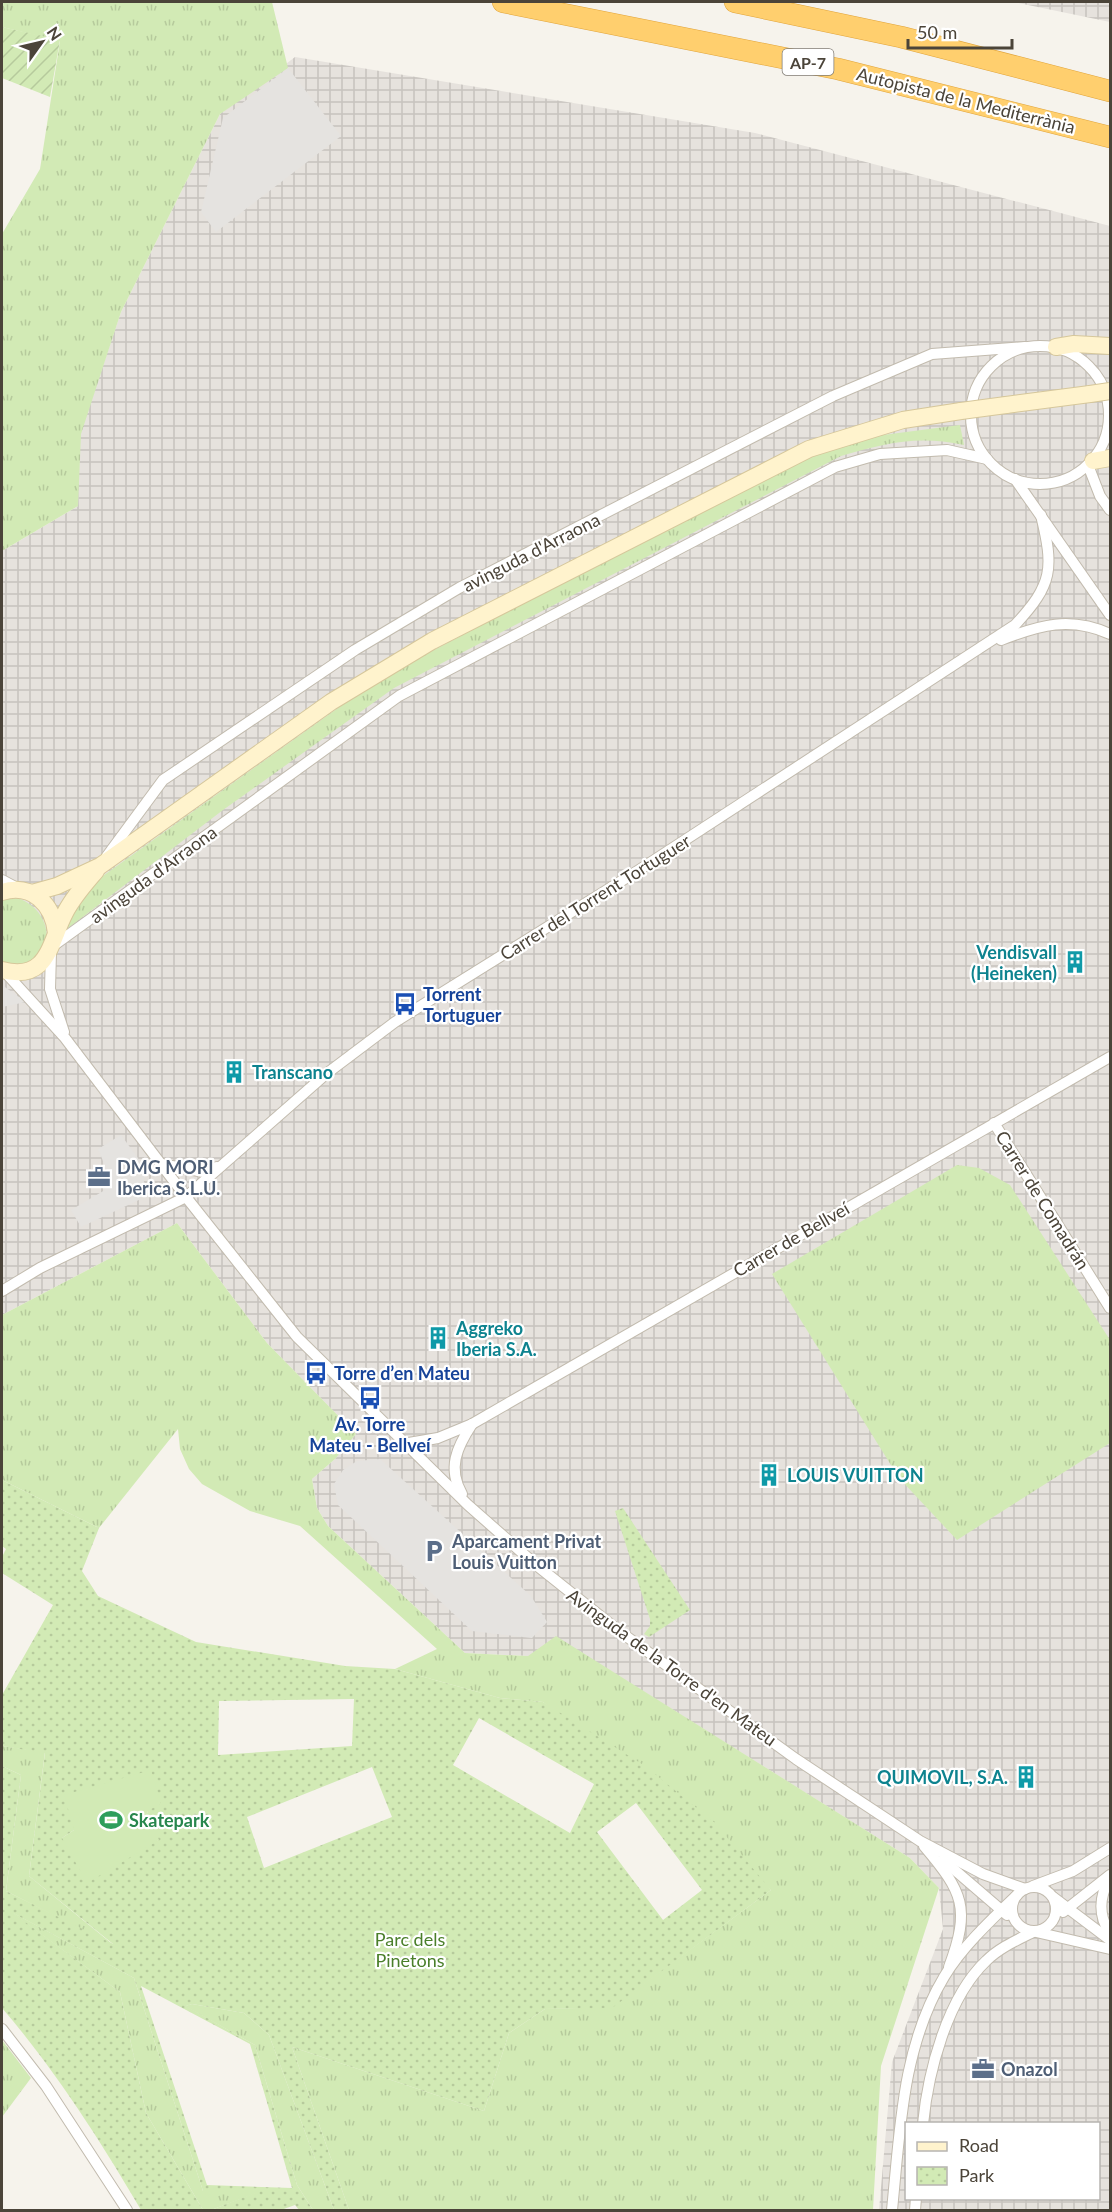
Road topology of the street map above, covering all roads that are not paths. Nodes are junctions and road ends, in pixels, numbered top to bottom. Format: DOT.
graph roads {
  1 [pos="503,2"];
  2 [pos="735,2"];
  3 [pos="1110,91"];
  4 [pos="1110,137"];
  5 [pos="1110,346"];
  6 [pos="1025,347"];
  7 [pos="1056,347"];
  8 [pos="1110,392"];
  9 [pos="1110,458"];
  10 [pos="987,459"];
  11 [pos="1091,463"];
  12 [pos="1015,479"];
  13 [pos="1110,510"];
  14 [pos="1041,514"];
  15 [pos="1110,615"];
  16 [pos="1110,634"];
  17 [pos="984,646"];
  18 [pos="100,866"];
  19 [pos="2,880"];
  20 [pos="26,891"];
  21 [pos="2,892"];
  22 [pos="54,944"];
  23 [pos="2,970"];
  24 [pos="65,1038"];
  25 [pos="1110,1057"];
  26 [pos="994,1123"];
  27 [pos="161,1164"];
  28 [pos="220,1166"];
  29 [pos="186,1197"];
  30 [pos="2,1291"];
  31 [pos="1110,1308"];
  32 [pos="472,1424"];
  33 [pos="403,1444"];
  34 [pos="468,1505"];
  35 [pos="920,1841"];
  36 [pos="1110,1848"];
  37 [pos="1110,1876"];
  38 [pos="1024,1891"];
  39 [pos="1051,1895"];
  40 [pos="1068,1908"];
  41 [pos="1001,1910"];
  42 [pos="1054,1919"];
  43 [pos="1017,1924"];
  44 [pos="1034,1932"];
  45 [pos="1110,1933"];
  46 [pos="1110,1940"];
  47 [pos="1110,1949"];
  48 [pos="945,1976"];
  49 [pos="2,2029"];
  50 [pos="923,2122"];
  51 [pos="127,2211"];
  52 [pos="892,2211"];
  1 -- 4 [label="highway, Autopista de la Mediterrània / AP-7"];
  2 -- 3 [label="highway, AP-7"];
  5 -- 7 [label="main road"];
  6 -- 7 [label="street"];
  6 -- 10 [label="street"];
  6 -- 18 [label="street, avinguda d'Arraona"];
  7 -- 11 [label="street"];
  8 -- 18 [label="main road, bridge"];
  9 -- 11 [label="main road"];
  10 -- 12 [label="street"];
  10 -- 22 [label="street, avinguda d'Arraona"];
  11 -- 12 [label="street"];
  11 -- 13 [label="street"];
  12 -- 14 [label="street"];
  14 -- 15 [label="street"];
  14 -- 17 [label="street, Carrer del Torrent Tortuguer"];
  16 -- 17 [label="street, Carrer del Torrent Tortuguer"];
  17 -- 28 [label="street, Carrer del Torrent Tortuguer"];
  18 -- 20 [label="main road"];
  18 -- 22 [label="main road"];
  19 -- 20 [label="street"];
  20 -- 21 [label="main road"];
  20 -- 22 [label="main road"];
  22 -- 23 [label="main road"];
  22 -- 24 [label="street, Avinguda de la Torre d'en Mateu"];
  23 -- 24 [label="street, Avinguda de la Torre d'en Mateu"];
  24 -- 27 [label="street, Avinguda de la Torre d'en Mateu"];
  25 -- 26 [label="street, Carrer de Bellveí"];
  26 -- 31 [label="street, Carrer de Comadrán"];
  26 -- 32 [label="street, Carrer de Bellveí"];
  27 -- 28 [label="street"];
  27 -- 29 [label="street, Avinguda de la Torre d'en Mateu"];
  28 -- 29 [label="street, Carrer del Torrent Tortuguer"];
  29 -- 30 [label="street, Carrer del Torrent Tortuguer"];
  29 -- 33 [label="street, Avinguda de la Torre d'en Mateu"];
  32 -- 33 [label="street, Carrer de Bellveí"];
  32 -- 34 [label="street"];
  33 -- 34 [label="street, Avinguda de la Torre d'en Mateu"];
  34 -- 35 [label="street, Avinguda de la Torre d'en Mateu"];
  35 -- 38 [label="street, Avinguda de la Torre d'en Mateu"];
  35 -- 41 [label="street, Avinguda de la Torre d'en Mateu"];
  35 -- 48 [label="street"];
  36 -- 38 [label="street"];
  37 -- 40 [label="street"];
  37 -- 45 [label="street"];
  38 -- 39 [label="street"];
  38 -- 41 [label="street"];
  38 -- 43 [label="street"];
  39 -- 40 [label="street"];
  39 -- 42 [label="street"];
  40 -- 42 [label="street"];
  40 -- 46 [label="street"];
  41 -- 43 [label="street, Avinguda de la Torre d'en Mateu"];
  41 -- 48 [label="street"];
  42 -- 44 [label="street"];
  43 -- 44 [label="street"];
  44 -- 47 [label="street"];
  44 -- 50 [label="street"];
  48 -- 52 [label="street"];
  49 -- 51 [label="street"];
}
